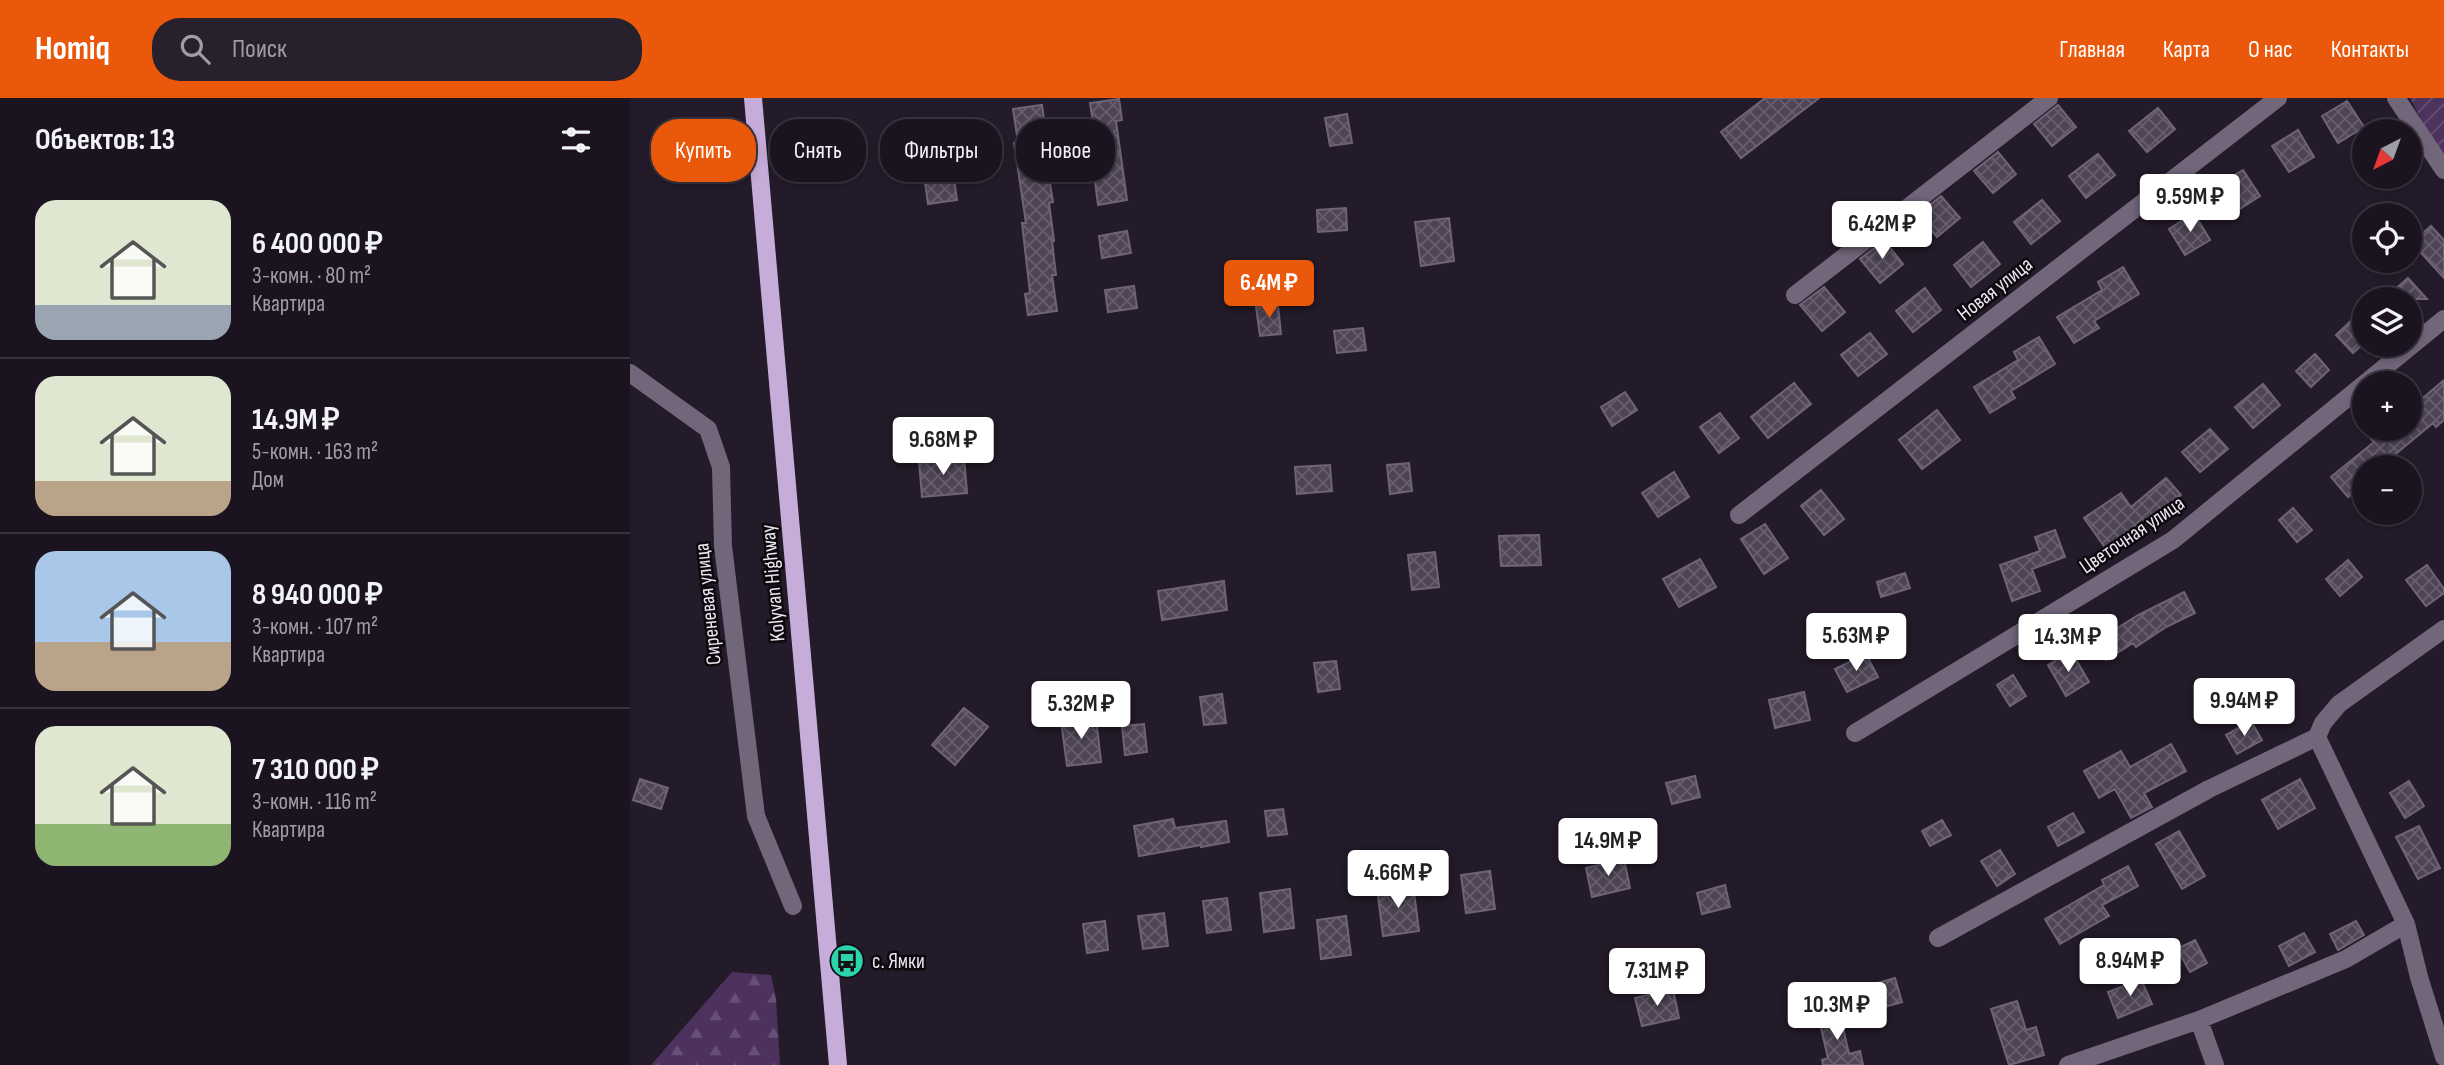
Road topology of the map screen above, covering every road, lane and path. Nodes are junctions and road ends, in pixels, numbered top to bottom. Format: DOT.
graph roads {
  1 [pos="753,98"];
  2 [pos="2049,98"];
  3 [pos="2278,98"];
  4 [pos="2396,98"];
  5 [pos="2444,170"];
  6 [pos="1795,295"];
  7 [pos="2444,318"];
  8 [pos="630,373"];
  9 [pos="1739,516"];
  10 [pos="2444,629"];
  11 [pos="1856,733"];
  12 [pos="2318,737"];
  13 [pos="793,906"];
  14 [pos="2406,923"];
  15 [pos="1938,938"];
  16 [pos="2199,1020"];
  17 [pos="2444,1057"];
  18 [pos="838,1065"];
  19 [pos="2068,1065"];
  20 [pos="2215,1065"];
  1 -- 18 [label="main road, Kolyvan Highway"];
  2 -- 6 [label="street"];
  3 -- 9 [label="street, Новая улица"];
  4 -- 5 [label="street"];
  7 -- 11 [label="street, Цветочная улица"];
  8 -- 13 [label="street, Сиреневая улица"];
  10 -- 12 [label="street"];
  12 -- 14 [label="street"];
  12 -- 15 [label="street"];
  14 -- 16 [label="street"];
  14 -- 17 [label="street"];
  16 -- 19 [label="street"];
  16 -- 20 [label="street"];
}
